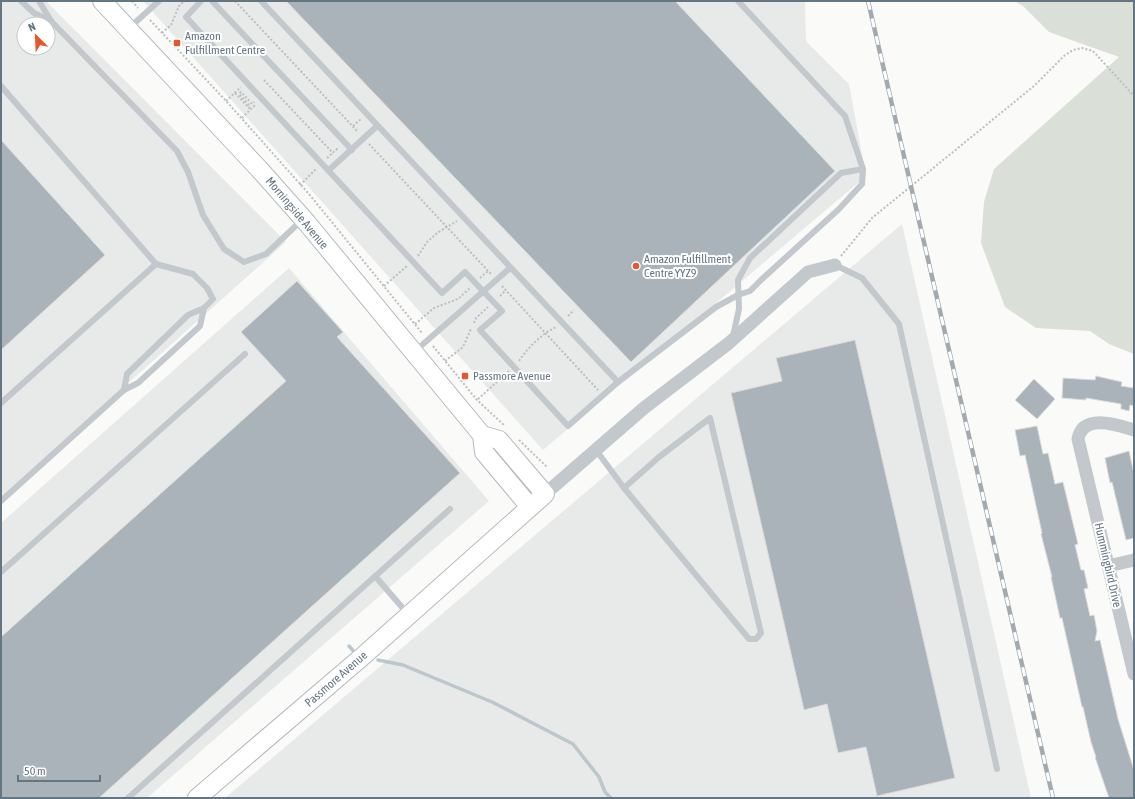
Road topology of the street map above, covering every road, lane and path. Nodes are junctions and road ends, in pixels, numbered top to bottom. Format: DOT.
graph roads {
  1 [pos="21,1"];
  2 [pos="39,1"];
  3 [pos="102,1"];
  4 [pos="132,1"];
  5 [pos="137,1"];
  6 [pos="159,1"];
  7 [pos="184,1"];
  8 [pos="201,1"];
  9 [pos="212,1"];
  10 [pos="235,1"];
  11 [pos="260,1"];
  12 [pos="738,1"];
  13 [pos="134,4"];
  14 [pos="144,14"];
  15 [pos="40,16"];
  16 [pos="48,16"];
  17 [pos="56,26"];
  18 [pos="128,29"];
  19 [pos="162,33"];
  20 [pos="264,80"];
  21 [pos="1,86"];
  22 [pos="239,89"];
  23 [pos="235,93"];
  24 [pos="260,96"];
  25 [pos="1134,96"];
  26 [pos="226,101"];
  27 [pos="254,106"];
  28 [pos="366,114"];
  29 [pos="242,118"];
  30 [pos="353,126"];
  31 [pos="377,126"];
  32 [pos="364,138"];
  33 [pos="352,150"];
  34 [pos="333,153"];
  35 [pos="863,169"];
  36 [pos="329,170"];
  37 [pos="463,217"];
  38 [pos="303,219"];
  39 [pos="447,227"];
  40 [pos="413,261"];
  41 [pos="156,264"];
  42 [pos="835,265"];
  43 [pos="510,268"];
  44 [pos="488,271"];
  45 [pos="496,280"];
  46 [pos="475,283"];
  47 [pos="384,286"];
  48 [pos="483,292"];
  49 [pos="738,295"];
  50 [pos="204,308"];
  51 [pos="574,310"];
  52 [pos="562,322"];
  53 [pos="415,324"];
  54 [pos="546,333"];
  55 [pos="732,339"];
  56 [pos="428,340"];
  57 [pos="413,353"];
  58 [pos="245,354"];
  59 [pos="514,367"];
  60 [pos="618,382"];
  61 [pos="124,390"];
  62 [pos="603,395"];
  63 [pos="478,400"];
  64 [pos="1,403"];
  65 [pos="1134,430"];
  66 [pos="510,431"];
  67 [pos="482,435"];
  68 [pos="515,436"];
  69 [pos="596,450"];
  70 [pos="547,467"];
  71 [pos="624,488"];
  72 [pos="545,494"];
  73 [pos="1,501"];
  74 [pos="530,507"];
  75 [pos="450,508"];
  76 [pos="1134,560"];
  77 [pos="1108,566"];
  78 [pos="1,572"];
  79 [pos="375,576"];
  80 [pos="409,615"];
  81 [pos="1134,674"];
  82 [pos="997,769"];
  83 [pos="128,798"];
  84 [pos="197,798"];
  1 -- 15 [label="lane"];
  2 -- 16 [label="lane"];
  3 -- 18 [label="main road, Morningside Avenue"];
  4 -- 13 [label="path"];
  5 -- 13 [label="path"];
  6 -- 14 [label="lane"];
  7 -- 19 [label="path"];
  8 -- 24 [label="lane"];
  9 -- 33 [label="lane"];
  10 -- 30 [label="path"];
  11 -- 28 [label="lane"];
  12 -- 35 [label="lane"];
  13 -- 14 [label="path"];
  14 -- 18 [label="lane"];
  14 -- 19 [label="path"];
  17 -- 38 [label="lane"];
  18 -- 38 [label="main road, Morningside Avenue"];
  19 -- 26 [label="path"];
  20 -- 34 [label="path"];
  21 -- 41 [label="lane"];
  22 -- 23 [label="path"];
  23 -- 24 [label="path"];
  23 -- 26 [label="path"];
  24 -- 36 [label="lane"];
  25 -- 42 [label="path"];
  26 -- 29 [label="path"];
  27 -- 29 [label="path"];
  28 -- 30 [label="path"];
  28 -- 31 [label="lane"];
  29 -- 47 [label="path"];
  30 -- 32 [label="path"];
  31 -- 32 [label="lane"];
  31 -- 37 [label="lane"];
  32 -- 33 [label="lane"];
  32 -- 39 [label="path"];
  33 -- 36 [label="lane"];
  35 -- 49 [label="lane"];
  35 -- 49 [label="lane"];
  36 -- 40 [label="lane"];
  37 -- 39 [label="path"];
  37 -- 43 [label="lane"];
  38 -- 57 [label="main road, Morningside Avenue"];
  39 -- 40 [label="path"];
  39 -- 44 [label="path"];
  40 -- 46 [label="lane"];
  40 -- 47 [label="path"];
  41 -- 50 [label="lane"];
  41 -- 64 [label="lane"];
  42 -- 55 [label="street, Passmore Avenue"];
  42 -- 82 [label="lane"];
  43 -- 45 [label="lane"];
  43 -- 52 [label="lane"];
  44 -- 45 [label="path"];
  44 -- 46 [label="path"];
  45 -- 48 [label="lane"];
  45 -- 54 [label="path"];
  46 -- 48 [label="lane"];
  46 -- 53 [label="path"];
  47 -- 53 [label="path"];
  48 -- 56 [label="lane"];
  48 -- 59 [label="lane"];
  49 -- 55 [label="lane"];
  49 -- 60 [label="lane"];
  50 -- 61 [label="lane"];
  50 -- 61 [label="lane"];
  51 -- 52 [label="path"];
  52 -- 54 [label="path"];
  52 -- 60 [label="lane"];
  53 -- 56 [label="path"];
  54 -- 59 [label="path"];
  54 -- 62 [label="path"];
  55 -- 69 [label="street, Passmore Avenue"];
  56 -- 57 [label="lane"];
  56 -- 63 [label="path"];
  57 -- 67 [label="main road, Morningside Avenue"];
  58 -- 78 [label="lane"];
  59 -- 62 [label="lane"];
  59 -- 63 [label="path"];
  60 -- 62 [label="lane"];
  61 -- 73 [label="lane"];
  63 -- 66 [label="path"];
  65 -- 77 [label="street, Hummingbird Drive"];
  67 -- 72 [label="main road, Morningside Avenue"];
  67 -- 74 [label="main road, Morningside Avenue"];
  68 -- 70 [label="path"];
  69 -- 71 [label="lane"];
  69 -- 72 [label="street, Passmore Avenue"];
  71 -- 71 [label="lane"];
  72 -- 74 [label="main road, Passmore Avenue"];
  74 -- 80 [label="main road, Passmore Avenue"];
  75 -- 79 [label="lane"];
  76 -- 77 [label="street"];
  77 -- 81 [label="street, Hummingbird Drive"];
  79 -- 80 [label="lane"];
  79 -- 83 [label="lane"];
  80 -- 84 [label="main road, Passmore Avenue"];
}
